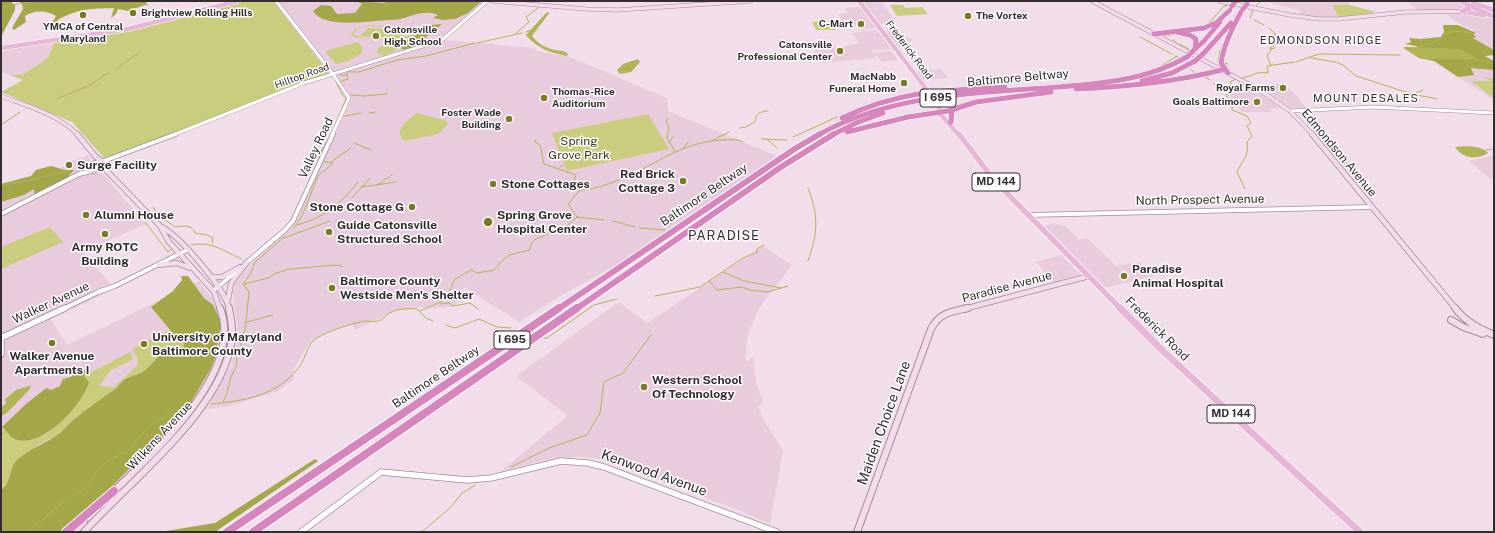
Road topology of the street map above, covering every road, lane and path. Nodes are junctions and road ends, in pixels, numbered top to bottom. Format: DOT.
graph roads {
  1 [pos="238,1"];
  2 [pos="276,1"];
  3 [pos="487,1"];
  4 [pos="492,1"];
  5 [pos="751,1"];
  6 [pos="859,1"];
  7 [pos="1092,1"];
  8 [pos="1219,1"];
  9 [pos="1459,1"];
  10 [pos="1468,1"];
  11 [pos="1248,3"];
  12 [pos="1233,5"];
  13 [pos="1242,10"];
  14 [pos="1462,11"];
  15 [pos="1491,12"];
  16 [pos="1386,13"];
  17 [pos="1470,13"];
  18 [pos="1494,18"];
  19 [pos="1156,34"];
  20 [pos="1,48"];
  21 [pos="1194,50"];
  22 [pos="1221,63"];
  23 [pos="1214,66"];
  24 [pos="1222,70"];
  25 [pos="1228,73"];
  26 [pos="333,74"];
  27 [pos="1089,83"];
  28 [pos="1076,89"];
  29 [pos="1052,91"];
  30 [pos="928,93"];
  31 [pos="1,96"];
  32 [pos="952,110"];
  33 [pos="1290,111"];
  34 [pos="941,112"];
  35 [pos="1494,113"];
  36 [pos="951,122"];
  37 [pos="954,128"];
  38 [pos="795,153"];
  39 [pos="96,156"];
  40 [pos="93,164"];
  41 [pos="102,164"];
  42 [pos="91,170"];
  43 [pos="106,171"];
  44 [pos="1372,207"];
  45 [pos="1,214"];
  46 [pos="1028,215"];
  47 [pos="160,226"];
  48 [pos="187,250"];
  49 [pos="180,253"];
  50 [pos="247,262"];
  51 [pos="158,265"];
  52 [pos="196,271"];
  53 [pos="210,276"];
  54 [pos="1088,276"];
  55 [pos="110,286"];
  56 [pos="219,286"];
  57 [pos="213,291"];
  58 [pos="228,301"];
  59 [pos="1451,320"];
  60 [pos="934,322"];
  61 [pos="1494,336"];
  62 [pos="1,337"];
  63 [pos="1,354"];
  64 [pos="114,491"];
  65 [pos="306,495"];
  66 [pos="66,532"];
  67 [pos="74,532"];
  68 [pos="84,532"];
  69 [pos="227,532"];
  70 [pos="253,532"];
  71 [pos="258,532"];
  72 [pos="301,532"];
  73 [pos="777,532"];
  74 [pos="857,532"];
  75 [pos="1360,532"];
  1 -- 20 [label="main road"];
  2 -- 26 [label="street, Valley Road"];
  3 -- 26 [label="street, Hilltop Road"];
  4 -- 5 [label="main road"];
  6 -- 30 [label="main road, Frederick Road / MD 144"];
  7 -- 19 [label="main road, Edmondson Avenue"];
  8 -- 16 [label="main road"];
  9 -- 14 [label="main road"];
  9 -- 15 [label="main road"];
  10 -- 15 [label="main road"];
  11 -- 13 [label="highway, Baltimore Beltway / I 695, bridge"];
  12 -- 19 [label="highway"];
  12 -- 21 [label="highway, Baltimore Beltway / I 695"];
  13 -- 22 [label="highway"];
  13 -- 28 [label="highway, Baltimore Beltway / I 695, bridge"];
  14 -- 15 [label="main road"];
  14 -- 16 [label="main road"];
  15 -- 17 [label="main road"];
  15 -- 18 [label="main road"];
  16 -- 17 [label="main road"];
  17 -- 18 [label="main road"];
  19 -- 21 [label="highway"];
  19 -- 23 [label="main road, Edmondson Avenue"];
  21 -- 27 [label="highway, Baltimore Beltway / I 695, bridge"];
  22 -- 23 [label="highway"];
  22 -- 25 [label="highway"];
  23 -- 24 [label="main road, Edmondson Avenue"];
  24 -- 25 [label="main road, Edmondson Avenue"];
  24 -- 28 [label="highway"];
  25 -- 33 [label="main road, Edmondson Avenue"];
  26 -- 41 [label="street, Hilltop Road"];
  26 -- 50 [label="street, Valley Road"];
  27 -- 30 [label="highway"];
  27 -- 38 [label="highway, Baltimore Beltway / I 695"];
  28 -- 29 [label="highway, Baltimore Beltway / I 695"];
  29 -- 32 [label="highway"];
  29 -- 38 [label="highway, Baltimore Beltway / I 695"];
  30 -- 34 [label="main road, Frederick Road / MD 144, bridge"];
  30 -- 38 [label="highway"];
  31 -- 39 [label="main road, Wilkens Avenue"];
  32 -- 34 [label="highway"];
  32 -- 36 [label="highway"];
  33 -- 35 [label="street"];
  33 -- 44 [label="main road, Edmondson Avenue"];
  34 -- 36 [label="main road"];
  34 -- 37 [label="main road, Frederick Road / MD 144"];
  34 -- 38 [label="highway"];
  36 -- 37 [label="main road, Frederick Road / MD 144"];
  37 -- 46 [label="main road, Frederick Road / MD 144"];
  38 -- 65 [label="highway, Baltimore Beltway / I 695"];
  38 -- 69 [label="highway, Baltimore Beltway / I 695"];
  39 -- 40 [label="main road"];
  39 -- 41 [label="main road, Wilkens Avenue"];
  40 -- 41 [label="main road"];
  40 -- 42 [label="main road"];
  41 -- 42 [label="main road"];
  41 -- 43 [label="main road, Wilkens Avenue"];
  42 -- 43 [label="main road"];
  42 -- 45 [label="street"];
  43 -- 47 [label="main road, Wilkens Avenue"];
  44 -- 46 [label="street, North Prospect Avenue"];
  44 -- 61 [label="main road, Edmondson Avenue"];
  46 -- 54 [label="main road, Frederick Road / MD 144"];
  47 -- 48 [label="main road, Wilkens Avenue"];
  47 -- 49 [label="main road, Wilkens Avenue"];
  48 -- 49 [label="street, Walker Avenue"];
  48 -- 53 [label="main road, Wilkens Avenue"];
  49 -- 51 [label="street, Walker Avenue"];
  49 -- 52 [label="main road, Wilkens Avenue"];
  49 -- 55 [label="street, Walker Avenue"];
  50 -- 53 [label="main road"];
  50 -- 56 [label="street, Valley Road"];
  50 -- 58 [label="main road"];
  51 -- 52 [label="main road"];
  51 -- 55 [label="street, Walker Avenue"];
  52 -- 57 [label="main road, Wilkens Avenue"];
  53 -- 56 [label="main road, Wilkens Avenue"];
  54 -- 60 [label="main road, Paradise Avenue"];
  54 -- 75 [label="main road, Frederick Road / MD 144"];
  55 -- 62 [label="street, Walker Avenue"];
  56 -- 57 [label="street, Valley Road"];
  56 -- 58 [label="main road, Wilkens Avenue"];
  57 -- 64 [label="main road, Wilkens Avenue"];
  58 -- 68 [label="main road, Wilkens Avenue"];
  59 -- 61 [label="main road"];
  60 -- 74 [label="main road, Maiden Choice Lane"];
  62 -- 63 [label="street"];
  64 -- 66 [label="highway"];
  64 -- 67 [label="main road, Wilkens Avenue"];
  65 -- 70 [label="highway, Baltimore Beltway / I 695"];
  65 -- 71 [label="highway"];
  72 -- 73 [label="street, Kenwood Avenue"];
}
